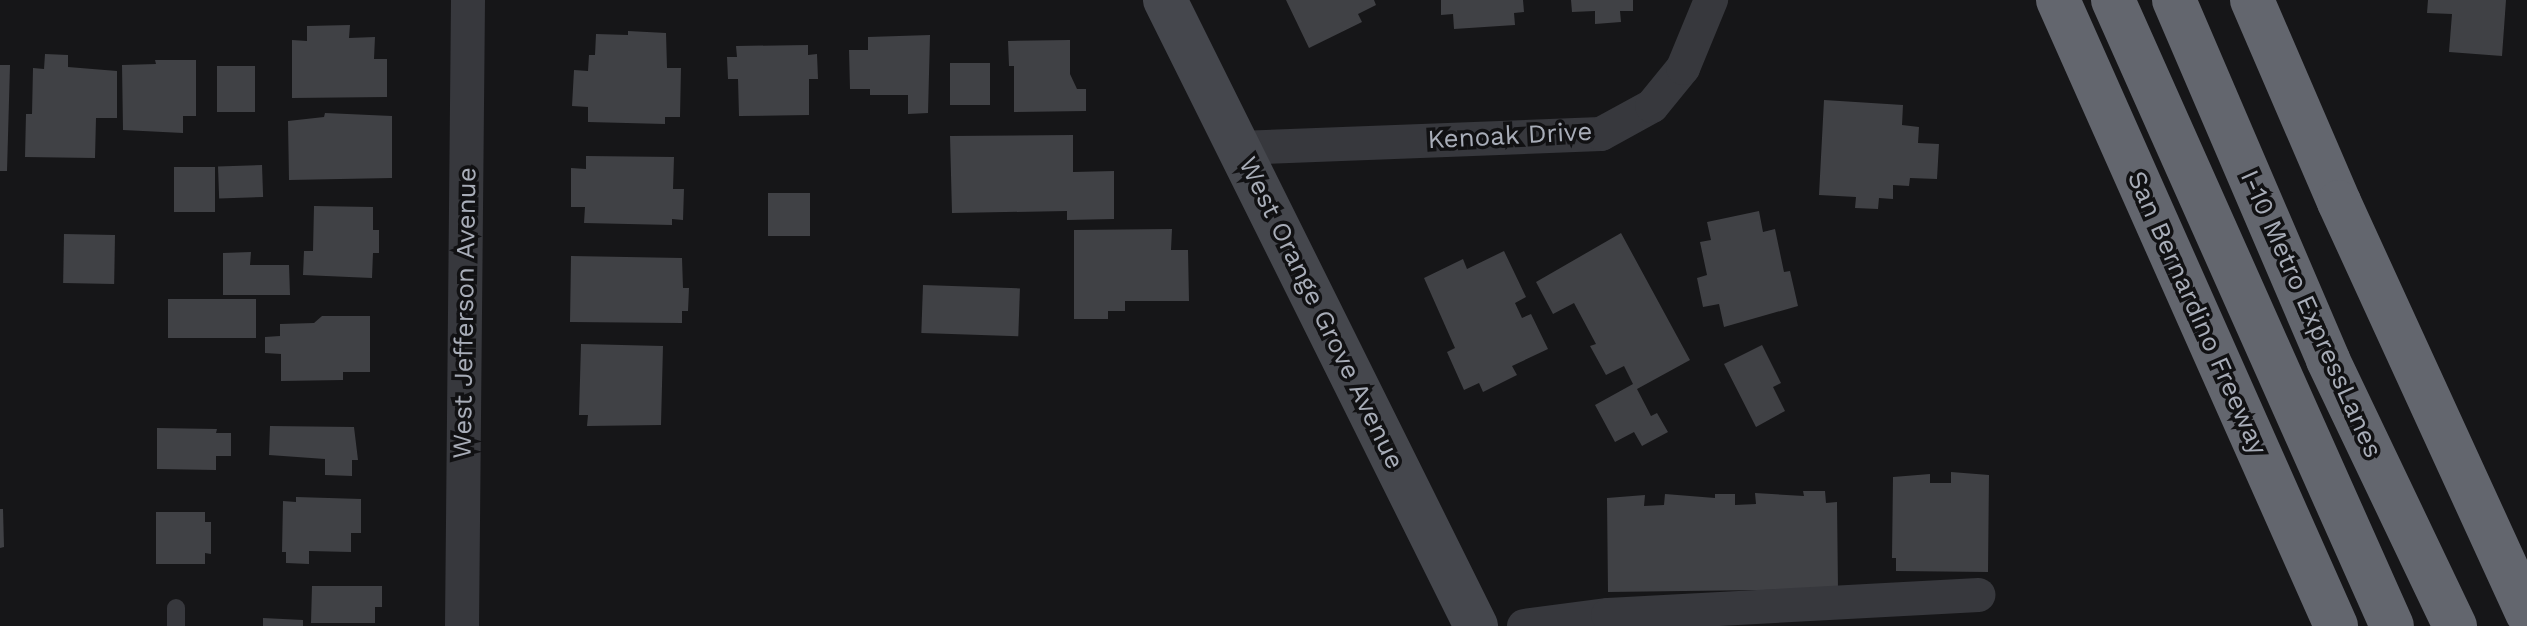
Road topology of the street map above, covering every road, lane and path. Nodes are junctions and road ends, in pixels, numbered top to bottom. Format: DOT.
graph roads {
  1 [pos="468,0"];
  2 [pos="1165,0"];
  3 [pos="1711,0"];
  4 [pos="2058,0"];
  5 [pos="2113,0"];
  6 [pos="2174,0"];
  7 [pos="2252,0"];
  8 [pos="1239,148"];
  9 [pos="1978,595"];
  10 [pos="2527,613"];
  11 [pos="462,626"];
  12 [pos="1476,626"];
  13 [pos="1524,626"];
  14 [pos="2336,626"];
  15 [pos="2392,626"];
  16 [pos="2455,626"];
  1 -- 11 [label="street, West Jefferson Avenue"];
  2 -- 8 [label="street, West Orange Grove Avenue"];
  3 -- 8 [label="street, Kenoak Drive"];
  4 -- 14 [label="highway, San Bernardino Freeway"];
  5 -- 15 [label="highway, I-10 Metro ExpressLanes"];
  6 -- 16 [label="highway, I-10 Metro ExpressLanes"];
  7 -- 10 [label="highway"];
  8 -- 12 [label="street, West Orange Grove Avenue"];
  9 -- 13 [label="street"];
}
